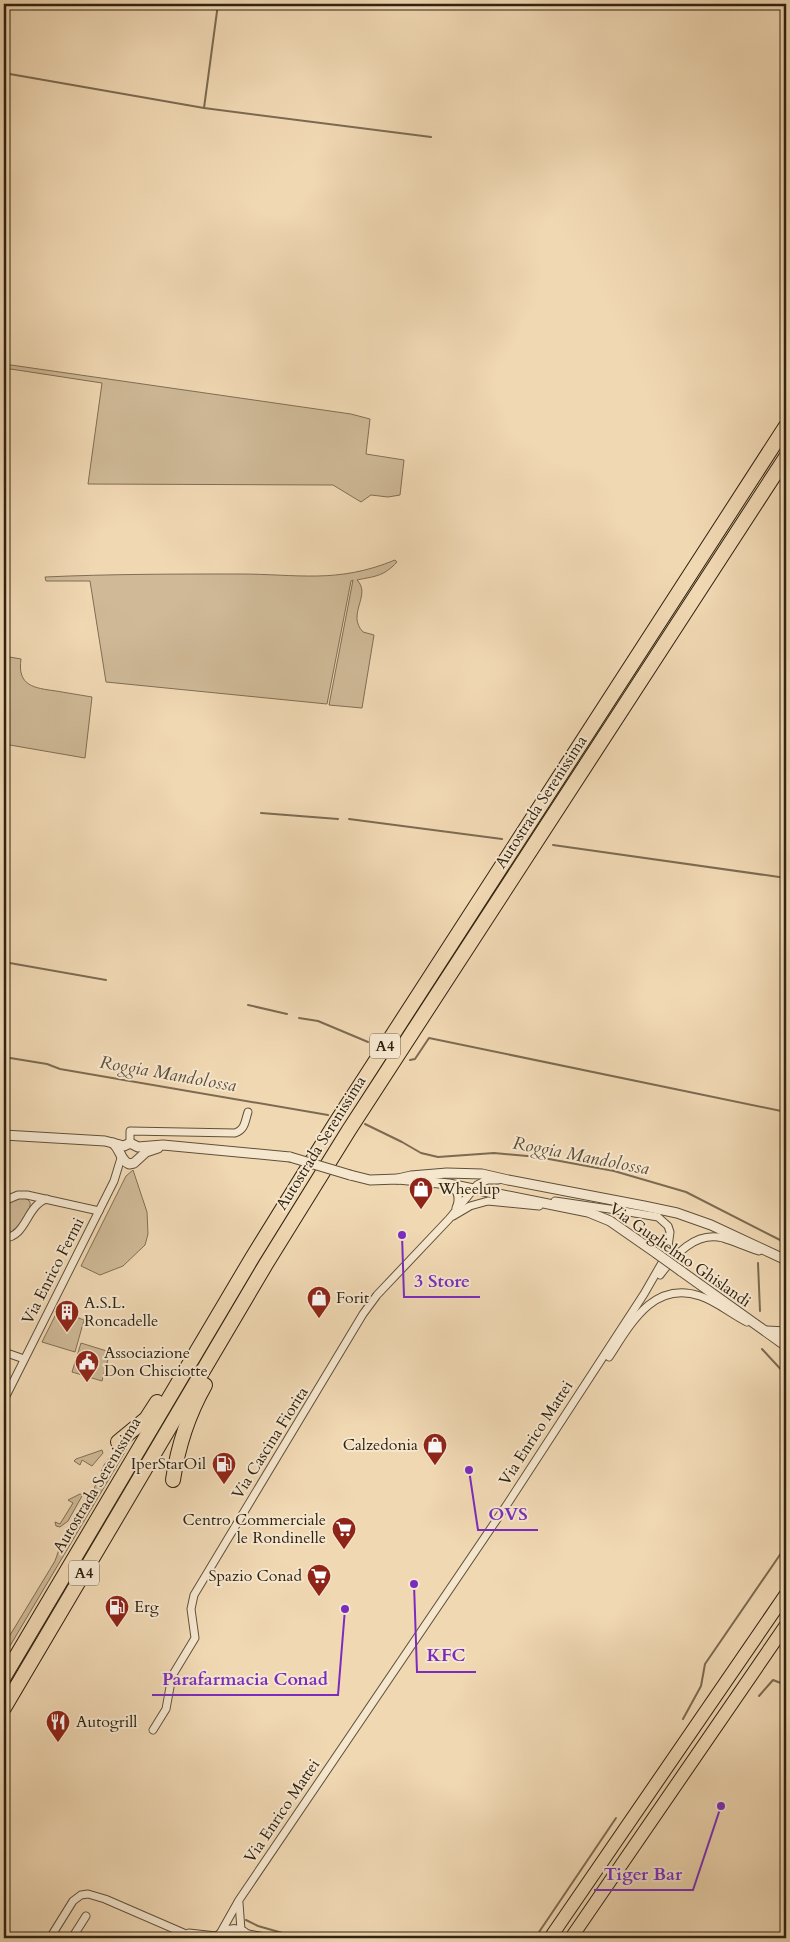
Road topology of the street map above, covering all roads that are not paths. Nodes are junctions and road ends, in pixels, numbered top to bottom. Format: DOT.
graph roads {
  1 [pos="786,426"];
  2 [pos="786,457"];
  3 [pos="248,1112"];
  4 [pos="4,1135"];
  5 [pos="129,1152"];
  6 [pos="398,1179"];
  7 [pos="487,1180"];
  8 [pos="508,1180"];
  9 [pos="449,1184"];
  10 [pos="473,1190"];
  11 [pos="487,1192"];
  12 [pos="28,1195"];
  13 [pos="48,1199"];
  14 [pos="4,1201"];
  15 [pos="534,1201"];
  16 [pos="33,1208"];
  17 [pos="576,1210"];
  18 [pos="99,1211"];
  19 [pos="449,1219"];
  20 [pos="4,1238"];
  21 [pos="252,1258"];
  22 [pos="783,1258"];
  23 [pos="266,1264"];
  24 [pos="644,1294"];
  25 [pos="762,1329"];
  26 [pos="786,1332"];
  27 [pos="786,1346"];
  28 [pos="4,1352"];
  29 [pos="24,1359"];
  30 [pos="4,1400"];
  31 [pos="118,1442"];
  32 [pos="173,1480"];
  33 [pos="508,1503"];
  34 [pos="786,1594"];
  35 [pos="786,1625"];
  36 [pos="4,1677"];
  37 [pos="4,1708"];
  38 [pos="153,1730"];
  39 [pos="239,1900"];
  40 [pos="86,1916"];
  41 [pos="241,1930"];
  42 [pos="186,1933"];
  43 [pos="218,1935"];
  44 [pos="250,1936"];
  45 [pos="50,1938"];
  46 [pos="72,1938"];
  47 [pos="195,1938"];
  48 [pos="270,1938"];
  49 [pos="550,1938"];
  50 [pos="571,1938"];
  1 -- 21 [label="highway, Autostrada Serenissima / A4"];
  2 -- 23 [label="highway, Autostrada Serenissima / A4"];
  3 -- 5 [label="street"];
  4 -- 5 [label="street"];
  5 -- 6 [label="street, Via Guglielmo Ghislandi, bridge"];
  5 -- 18 [label="street, Via Enrico Fermi"];
  6 -- 8 [label="street, Via Guglielmo Ghislandi"];
  6 -- 9 [label="street, Via Guglielmo Ghislandi"];
  7 -- 8 [label="street"];
  7 -- 10 [label="street"];
  7 -- 11 [label="street"];
  8 -- 22 [label="street, Via Guglielmo Ghislandi"];
  9 -- 10 [label="street, Via Guglielmo Ghislandi"];
  9 -- 19 [label="street"];
  10 -- 11 [label="street, Via Guglielmo Ghislandi"];
  10 -- 19 [label="street"];
  11 -- 15 [label="street, Via Guglielmo Ghislandi"];
  12 -- 13 [label="street"];
  12 -- 14 [label="street"];
  12 -- 16 [label="street"];
  13 -- 16 [label="street"];
  13 -- 18 [label="street"];
  15 -- 17 [label="street, Via Guglielmo Ghislandi"];
  15 -- 24 [label="street"];
  16 -- 20 [label="street"];
  17 -- 19 [label="street"];
  17 -- 25 [label="street, Via Guglielmo Ghislandi, bridge"];
  18 -- 29 [label="street, Via Enrico Fermi"];
  19 -- 38 [label="street, Via Cascina Fiorita"];
  21 -- 31 [label="highway"];
  21 -- 36 [label="highway, Autostrada Serenissima / A4"];
  22 -- 24 [label="street"];
  23 -- 32 [label="highway"];
  23 -- 37 [label="highway, Autostrada Serenissima / A4"];
  24 -- 33 [label="street, Via Enrico Mattei"];
  25 -- 26 [label="street"];
  25 -- 27 [label="street, Via Guglielmo Ghislandi"];
  25 -- 33 [label="street"];
  28 -- 29 [label="street"];
  29 -- 30 [label="street, Via Enrico Fermi"];
  33 -- 39 [label="street, Via Enrico Mattei"];
  34 -- 49 [label="highway"];
  35 -- 50 [label="highway"];
  39 -- 41 [label="street"];
  39 -- 43 [label="street, Via Enrico Mattei"];
  40 -- 46 [label="street"];
  41 -- 43 [label="street"];
  41 -- 44 [label="street"];
  42 -- 43 [label="street"];
  42 -- 45 [label="street"];
  42 -- 47 [label="street"];
  44 -- 48 [label="street"];
}
